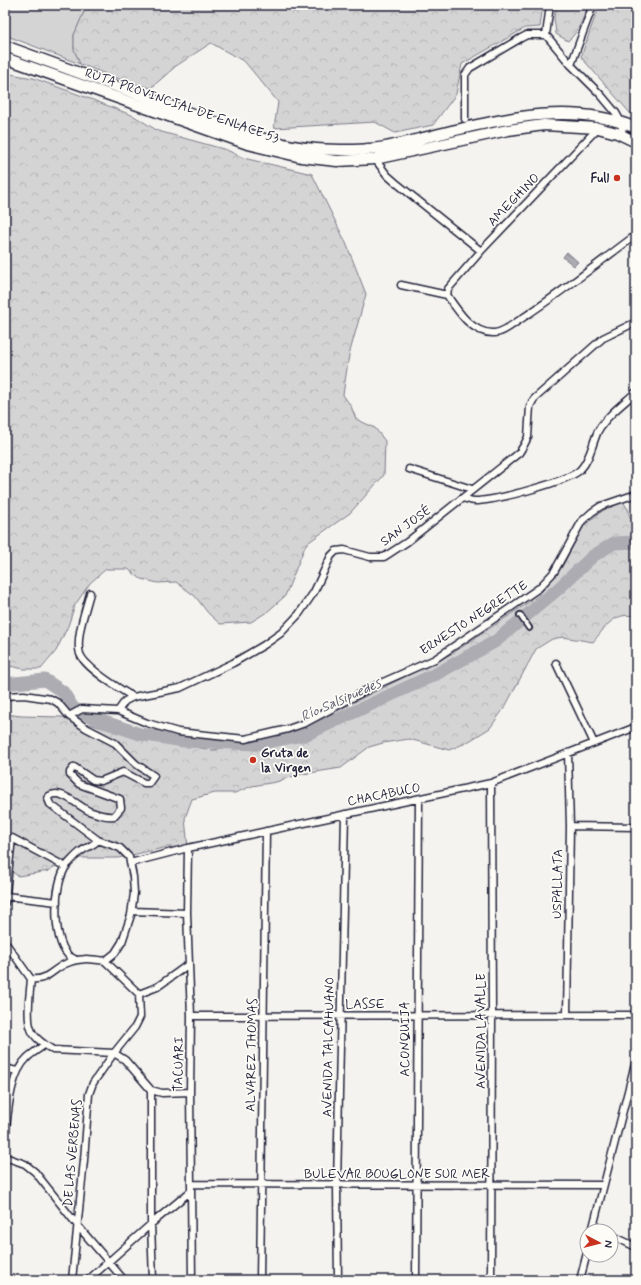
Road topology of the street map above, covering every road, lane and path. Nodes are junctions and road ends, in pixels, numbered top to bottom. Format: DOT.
graph roads {
  1 [pos="550,5"];
  2 [pos="593,5"];
  3 [pos="546,35"];
  4 [pos="5,46"];
  5 [pos="5,58"];
  6 [pos="572,65"];
  7 [pos="465,119"];
  8 [pos="621,122"];
  9 [pos="598,128"];
  10 [pos="636,128"];
  11 [pos="623,136"];
  12 [pos="636,142"];
  13 [pos="375,160"];
  14 [pos="636,235"];
  15 [pos="481,251"];
  16 [pos="401,285"];
  17 [pos="447,292"];
  18 [pos="636,322"];
  19 [pos="636,392"];
  20 [pos="409,469"];
  21 [pos="472,489"];
  22 [pos="636,494"];
  23 [pos="463,498"];
  24 [pos="90,593"];
  25 [pos="520,615"];
  26 [pos="529,628"];
  27 [pos="556,662"];
  28 [pos="5,696"];
  29 [pos="133,697"];
  30 [pos="118,711"];
  31 [pos="69,716"];
  32 [pos="636,727"];
  33 [pos="594,743"];
  34 [pos="568,753"];
  35 [pos="491,783"];
  36 [pos="419,799"];
  37 [pos="345,814"];
  38 [pos="570,826"];
  39 [pos="636,827"];
  40 [pos="266,831"];
  41 [pos="98,840"];
  42 [pos="188,848"];
  43 [pos="130,863"];
  44 [pos="66,866"];
  45 [pos="6,896"];
  46 [pos="57,902"];
  47 [pos="5,903"];
  48 [pos="132,911"];
  49 [pos="187,913"];
  50 [pos="5,942"];
  51 [pos="76,960"];
  52 [pos="105,961"];
  53 [pos="189,964"];
  54 [pos="31,979"];
  55 [pos="139,994"];
  56 [pos="264,1015"];
  57 [pos="340,1015"];
  58 [pos="416,1015"];
  59 [pos="492,1015"];
  60 [pos="567,1015"];
  61 [pos="636,1015"];
  62 [pos="190,1016"];
  63 [pos="44,1045"];
  64 [pos="114,1053"];
  65 [pos="636,1060"];
  66 [pos="5,1062"];
  67 [pos="17,1071"];
  68 [pos="629,1084"];
  69 [pos="636,1087"];
  70 [pos="151,1090"];
  71 [pos="190,1092"];
  72 [pos="5,1138"];
  73 [pos="5,1157"];
  74 [pos="191,1184"];
  75 [pos="262,1184"];
  76 [pos="338,1185"];
  77 [pos="416,1185"];
  78 [pos="603,1185"];
  79 [pos="491,1186"];
  80 [pos="191,1191"];
  81 [pos="594,1223"];
  82 [pos="151,1224"];
  83 [pos="78,1226"];
  84 [pos="619,1239"];
  85 [pos="636,1247"];
  86 [pos="108,1263"];
  87 [pos="584,1263"];
  88 [pos="72,1280"];
  89 [pos="88,1280"];
  90 [pos="124,1280"];
  91 [pos="153,1280"];
  92 [pos="192,1280"];
  93 [pos="260,1280"];
  94 [pos="338,1280"];
  95 [pos="416,1280"];
  96 [pos="491,1280"];
  97 [pos="580,1280"];
  1 -- 3 [label="street"];
  2 -- 6 [label="street"];
  3 -- 6 [label="street"];
  3 -- 7 [label="street"];
  4 -- 8 [label="main road, RUTA PROVINCIAL DE ENLACE 53"];
  5 -- 13 [label="main road, RUTA PROVINCIAL DE ENLACE 53"];
  6 -- 8 [label="street"];
  8 -- 10 [label="main road, RUTA PROVINCIAL DE ENLACE 53"];
  8 -- 11 [label="street"];
  9 -- 11 [label="main road, RUTA PROVINCIAL DE ENLACE 53"];
  9 -- 13 [label="main road, RUTA PROVINCIAL DE ENLACE 53"];
  9 -- 15 [label="street, AMEGHINO"];
  11 -- 12 [label="main road, RUTA PROVINCIAL DE ENLACE 53"];
  13 -- 15 [label="street"];
  14 -- 17 [label="street"];
  15 -- 17 [label="street, AMEGHINO"];
  16 -- 17 [label="street"];
  18 -- 21 [label="street, SAN JOSÉ"];
  19 -- 23 [label="street"];
  20 -- 21 [label="street"];
  21 -- 23 [label="street, SAN JOSÉ"];
  22 -- 30 [label="street, ERNESTO NEGRETTE"];
  23 -- 29 [label="street, SAN JOSÉ"];
  24 -- 29 [label="street"];
  25 -- 26 [label="street"];
  27 -- 33 [label="street"];
  28 -- 31 [label="street"];
  29 -- 30 [label="street"];
  30 -- 31 [label="street, ERNESTO NEGRETTE"];
  31 -- 41 [label="street"];
  32 -- 33 [label="street, CHACABUCO"];
  33 -- 34 [label="street, CHACABUCO"];
  34 -- 35 [label="street, CHACABUCO"];
  34 -- 38 [label="street, USPALLATA"];
  35 -- 36 [label="street, CHACABUCO"];
  35 -- 59 [label="street, AVENIDA LAVALLE"];
  36 -- 37 [label="street, CHACABUCO"];
  36 -- 58 [label="street, ACONQUIJA"];
  37 -- 40 [label="street, CHACABUCO"];
  37 -- 57 [label="street, AVENIDA TALCAHUANO"];
  38 -- 39 [label="street"];
  38 -- 60 [label="street, USPALLATA"];
  40 -- 42 [label="street, CHACABUCO"];
  40 -- 56 [label="street, ALVAREZ THOMAS"];
  41 -- 43 [label="street"];
  41 -- 44 [label="street"];
  42 -- 43 [label="street, CHACABUCO"];
  42 -- 49 [label="street, TACUARI"];
  43 -- 48 [label="street"];
  44 -- 45 [label="street"];
  44 -- 46 [label="street"];
  45 -- 46 [label="street"];
  45 -- 47 [label="street"];
  46 -- 51 [label="street"];
  48 -- 49 [label="street"];
  48 -- 52 [label="street"];
  49 -- 53 [label="street, TACUARI"];
  50 -- 54 [label="street"];
  51 -- 52 [label="street"];
  51 -- 54 [label="street"];
  52 -- 55 [label="street"];
  53 -- 55 [label="street"];
  53 -- 62 [label="street, TACUARI"];
  54 -- 63 [label="street"];
  55 -- 64 [label="street, DE LAS VERBENAS"];
  56 -- 57 [label="street, LASSE"];
  56 -- 62 [label="street, LASSE"];
  56 -- 75 [label="street, ALVAREZ THOMAS"];
  57 -- 58 [label="street, LASSE"];
  57 -- 76 [label="street, AVENIDA TALCAHUANO"];
  58 -- 59 [label="street, LASSE"];
  58 -- 77 [label="street, ACONQUIJA"];
  59 -- 60 [label="street, LASSE"];
  59 -- 79 [label="street, AVENIDA LAVALLE"];
  60 -- 61 [label="street, LASSE"];
  62 -- 71 [label="street, TACUARI"];
  63 -- 64 [label="street"];
  63 -- 67 [label="street"];
  64 -- 70 [label="street"];
  64 -- 83 [label="street, DE LAS VERBENAS"];
  65 -- 68 [label="street"];
  66 -- 67 [label="street"];
  67 -- 72 [label="street"];
  68 -- 69 [label="street"];
  68 -- 78 [label="street"];
  70 -- 71 [label="street"];
  70 -- 82 [label="street"];
  71 -- 74 [label="street, TACUARI"];
  73 -- 83 [label="street"];
  74 -- 75 [label="street, BULEVAR BOUGLONE SUR MER"];
  74 -- 80 [label="street, TACUARI"];
  75 -- 76 [label="street, BULEVAR BOUGLONE SUR MER"];
  75 -- 93 [label="street, ALVAREZ THOMAS"];
  76 -- 77 [label="street, BULEVAR BOUGLONE SUR MER"];
  76 -- 94 [label="street, AVENIDA TALCAHUANO"];
  77 -- 79 [label="street, BULEVAR BOUGLONE SUR MER"];
  77 -- 95 [label="street, ACONQUIJA"];
  78 -- 79 [label="street, BULEVAR BOUGLONE SUR MER"];
  78 -- 81 [label="street"];
  79 -- 96 [label="street, AVENIDA LAVALLE"];
  80 -- 82 [label="street"];
  80 -- 92 [label="street, TACUARI"];
  82 -- 86 [label="street"];
  82 -- 91 [label="street"];
  83 -- 86 [label="street"];
  83 -- 88 [label="street, DE LAS VERBENAS"];
  84 -- 85 [label="street"];
  86 -- 89 [label="street"];
  86 -- 90 [label="street"];
  87 -- 97 [label="street"];
}
